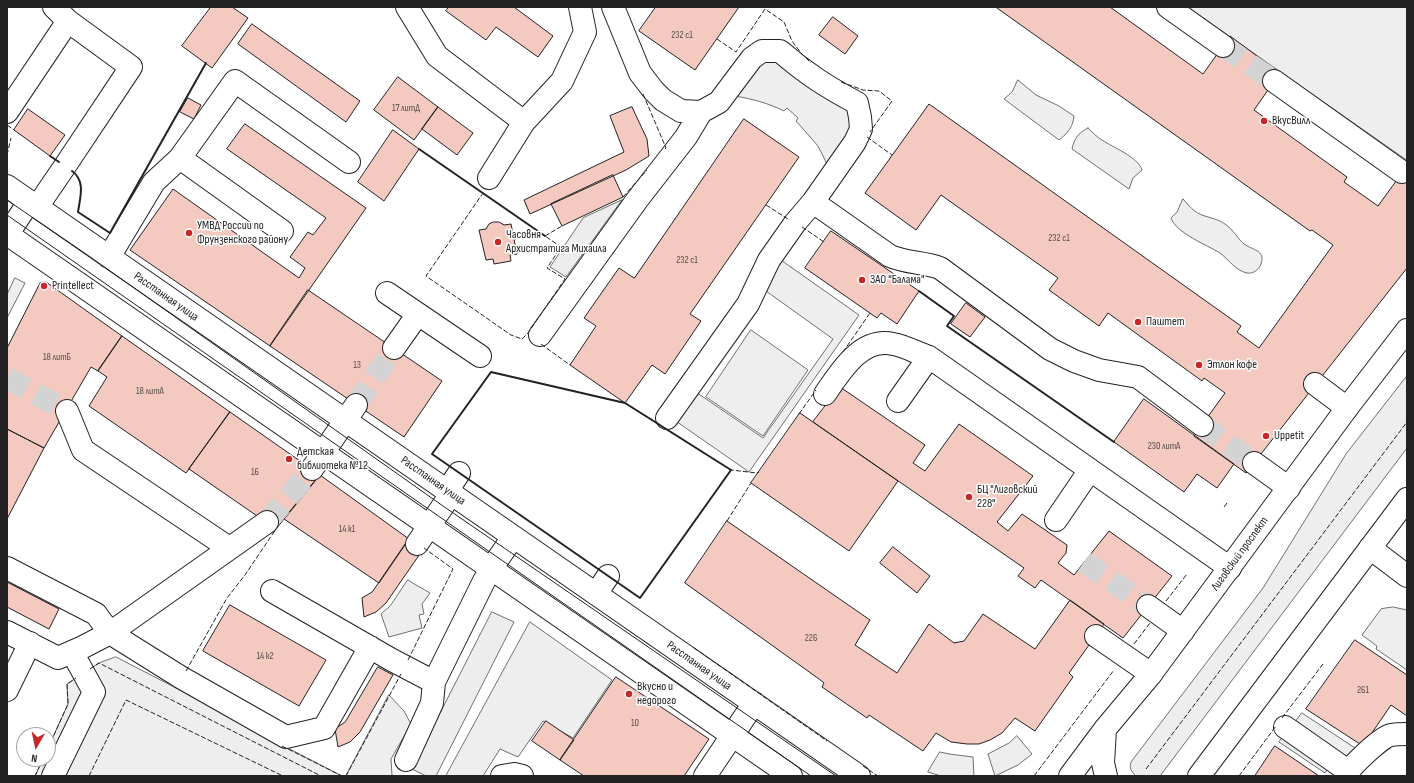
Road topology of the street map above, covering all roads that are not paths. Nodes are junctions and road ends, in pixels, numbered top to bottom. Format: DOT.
graph roads {
  1 [pos="407,7"];
  2 [pos="580,7"];
  3 [pos="613,7"];
  4 [pos="1168,7"];
  5 [pos="61,14"];
  6 [pos="1223,46"];
  7 [pos="1274,81"];
  8 [pos="7,112"];
  9 [pos="702,112"];
  10 [pos="524,122"];
  11 [pos="180,158"];
  12 [pos="349,162"];
  13 [pos="1402,172"];
  14 [pos="489,178"];
  15 [pos="7,186"];
  16 [pos="813,202"];
  17 [pos="33,204"];
  18 [pos="282,231"];
  19 [pos="7,234"];
  20 [pos="109,257"];
  21 [pos="387,293"];
  22 [pos="418,314"];
  23 [pos="1407,330"];
  24 [pos="540,335"];
  25 [pos="394,348"];
  26 [pos="480,356"];
  27 [pos="928,357"];
  28 [pos="1315,384"];
  29 [pos="825,394"];
  30 [pos="898,401"];
  31 [pos="1347,408"];
  32 [pos="67,411"];
  33 [pos="350,413"];
  34 [pos="667,418"];
  35 [pos="1202,425"];
  36 [pos="317,461"];
  37 [pos="1254,463"];
  38 [pos="1090,470"];
  39 [pos="459,473"];
  40 [pos="1289,488"];
  41 [pos="449,493"];
  42 [pos="1407,499"];
  43 [pos="1056,520"];
  44 [pos="267,522"];
  45 [pos="430,526"];
  46 [pos="513,537"];
  47 [pos="417,544"];
  48 [pos="229,548"];
  49 [pos="1370,548"];
  50 [pos="7,568"];
  51 [pos="491,568"];
  52 [pos="1230,568"];
  53 [pos="608,576"];
  54 [pos="1407,576"];
  55 [pos="272,590"];
  56 [pos="596,594"];
  57 [pos="1148,606"];
  58 [pos="1183,631"];
  59 [pos="7,632"];
  60 [pos="110,633"];
  61 [pos="1096,636"];
  62 [pos="30,643"];
  63 [pos="370,647"];
  64 [pos="72,652"];
  65 [pos="1151,674"];
  66 [pos="434,682"];
  67 [pos="7,690"];
  68 [pos="754,703"];
  69 [pos="1285,727"];
  70 [pos="1105,730"];
  71 [pos="1407,734"];
  72 [pos="732,735"];
  73 [pos="406,760"];
  74 [pos="1347,774"];
  75 [pos="53,776"];
  76 [pos="502,776"];
  77 [pos="522,776"];
  78 [pos="705,776"];
  79 [pos="791,776"];
  80 [pos="859,776"];
  81 [pos="1070,776"];
  82 [pos="1106,776"];
  83 [pos="1199,776"];
  1 -- 10 [label="street"];
  2 -- 10 [label="street"];
  3 -- 9 [label="street"];
  4 -- 6 [label="street"];
  5 -- 8 [label="street"];
  5 -- 17 [label="street"];
  7 -- 13 [label="street"];
  9 -- 16 [label="street"];
  9 -- 24 [label="street"];
  10 -- 14 [label="street"];
  11 -- 12 [label="street"];
  11 -- 18 [label="street"];
  11 -- 20 [label="street"];
  15 -- 17 [label="street, Расстанная улица"];
  16 -- 34 [label="street"];
  16 -- 35 [label="street"];
  17 -- 19 [label="street"];
  17 -- 20 [label="street, Расстанная улица"];
  19 -- 36 [label="street"];
  20 -- 33 [label="street, Расстанная улица"];
  21 -- 22 [label="street"];
  22 -- 25 [label="street"];
  22 -- 26 [label="street"];
  23 -- 31 [label="street, Лиговский проспект"];
  27 -- 29 [label="street"];
  27 -- 30 [label="street"];
  27 -- 38 [label="street"];
  28 -- 31 [label="street"];
  31 -- 40 [label="street, Лиговский проспект"];
  32 -- 48 [label="street"];
  33 -- 36 [label="street"];
  33 -- 41 [label="street, Расстанная улица"];
  36 -- 45 [label="street"];
  37 -- 40 [label="street"];
  38 -- 43 [label="street"];
  38 -- 52 [label="street"];
  39 -- 41 [label="street"];
  40 -- 52 [label="street, Лиговский проспект"];
  41 -- 45 [label="street"];
  41 -- 46 [label="street, Расстанная улица"];
  42 -- 49 [label="street"];
  44 -- 48 [label="street"];
  45 -- 47 [label="street"];
  45 -- 51 [label="street"];
  46 -- 51 [label="street"];
  46 -- 56 [label="street, Расстанная улица"];
  48 -- 60 [label="street"];
  49 -- 54 [label="street"];
  49 -- 83 [label="street"];
  50 -- 60 [label="street"];
  51 -- 66 [label="street"];
  51 -- 72 [label="street"];
  52 -- 58 [label="street, Лиговский проспект"];
  53 -- 56 [label="street"];
  55 -- 63 [label="street"];
  56 -- 68 [label="street, Расстанная улица"];
  57 -- 58 [label="street"];
  58 -- 65 [label="street, Лиговский проспект"];
  59 -- 62 [label="street"];
  60 -- 63 [label="street"];
  60 -- 64 [label="street"];
  61 -- 65 [label="street"];
  62 -- 64 [label="street"];
  62 -- 67 [label="street"];
  63 -- 66 [label="street"];
  64 -- 75 [label="street"];
  65 -- 70 [label="street, Лиговский проспект"];
  66 -- 73 [label="street"];
  68 -- 72 [label="street"];
  68 -- 80 [label="street, Расстанная улица"];
  69 -- 74 [label="street"];
  70 -- 81 [label="street, Лиговский проспект"];
  70 -- 82 [label="street"];
  71 -- 74 [label="street"];
  72 -- 78 [label="street"];
  72 -- 79 [label="street"];
  76 -- 77 [label="street"];
}
